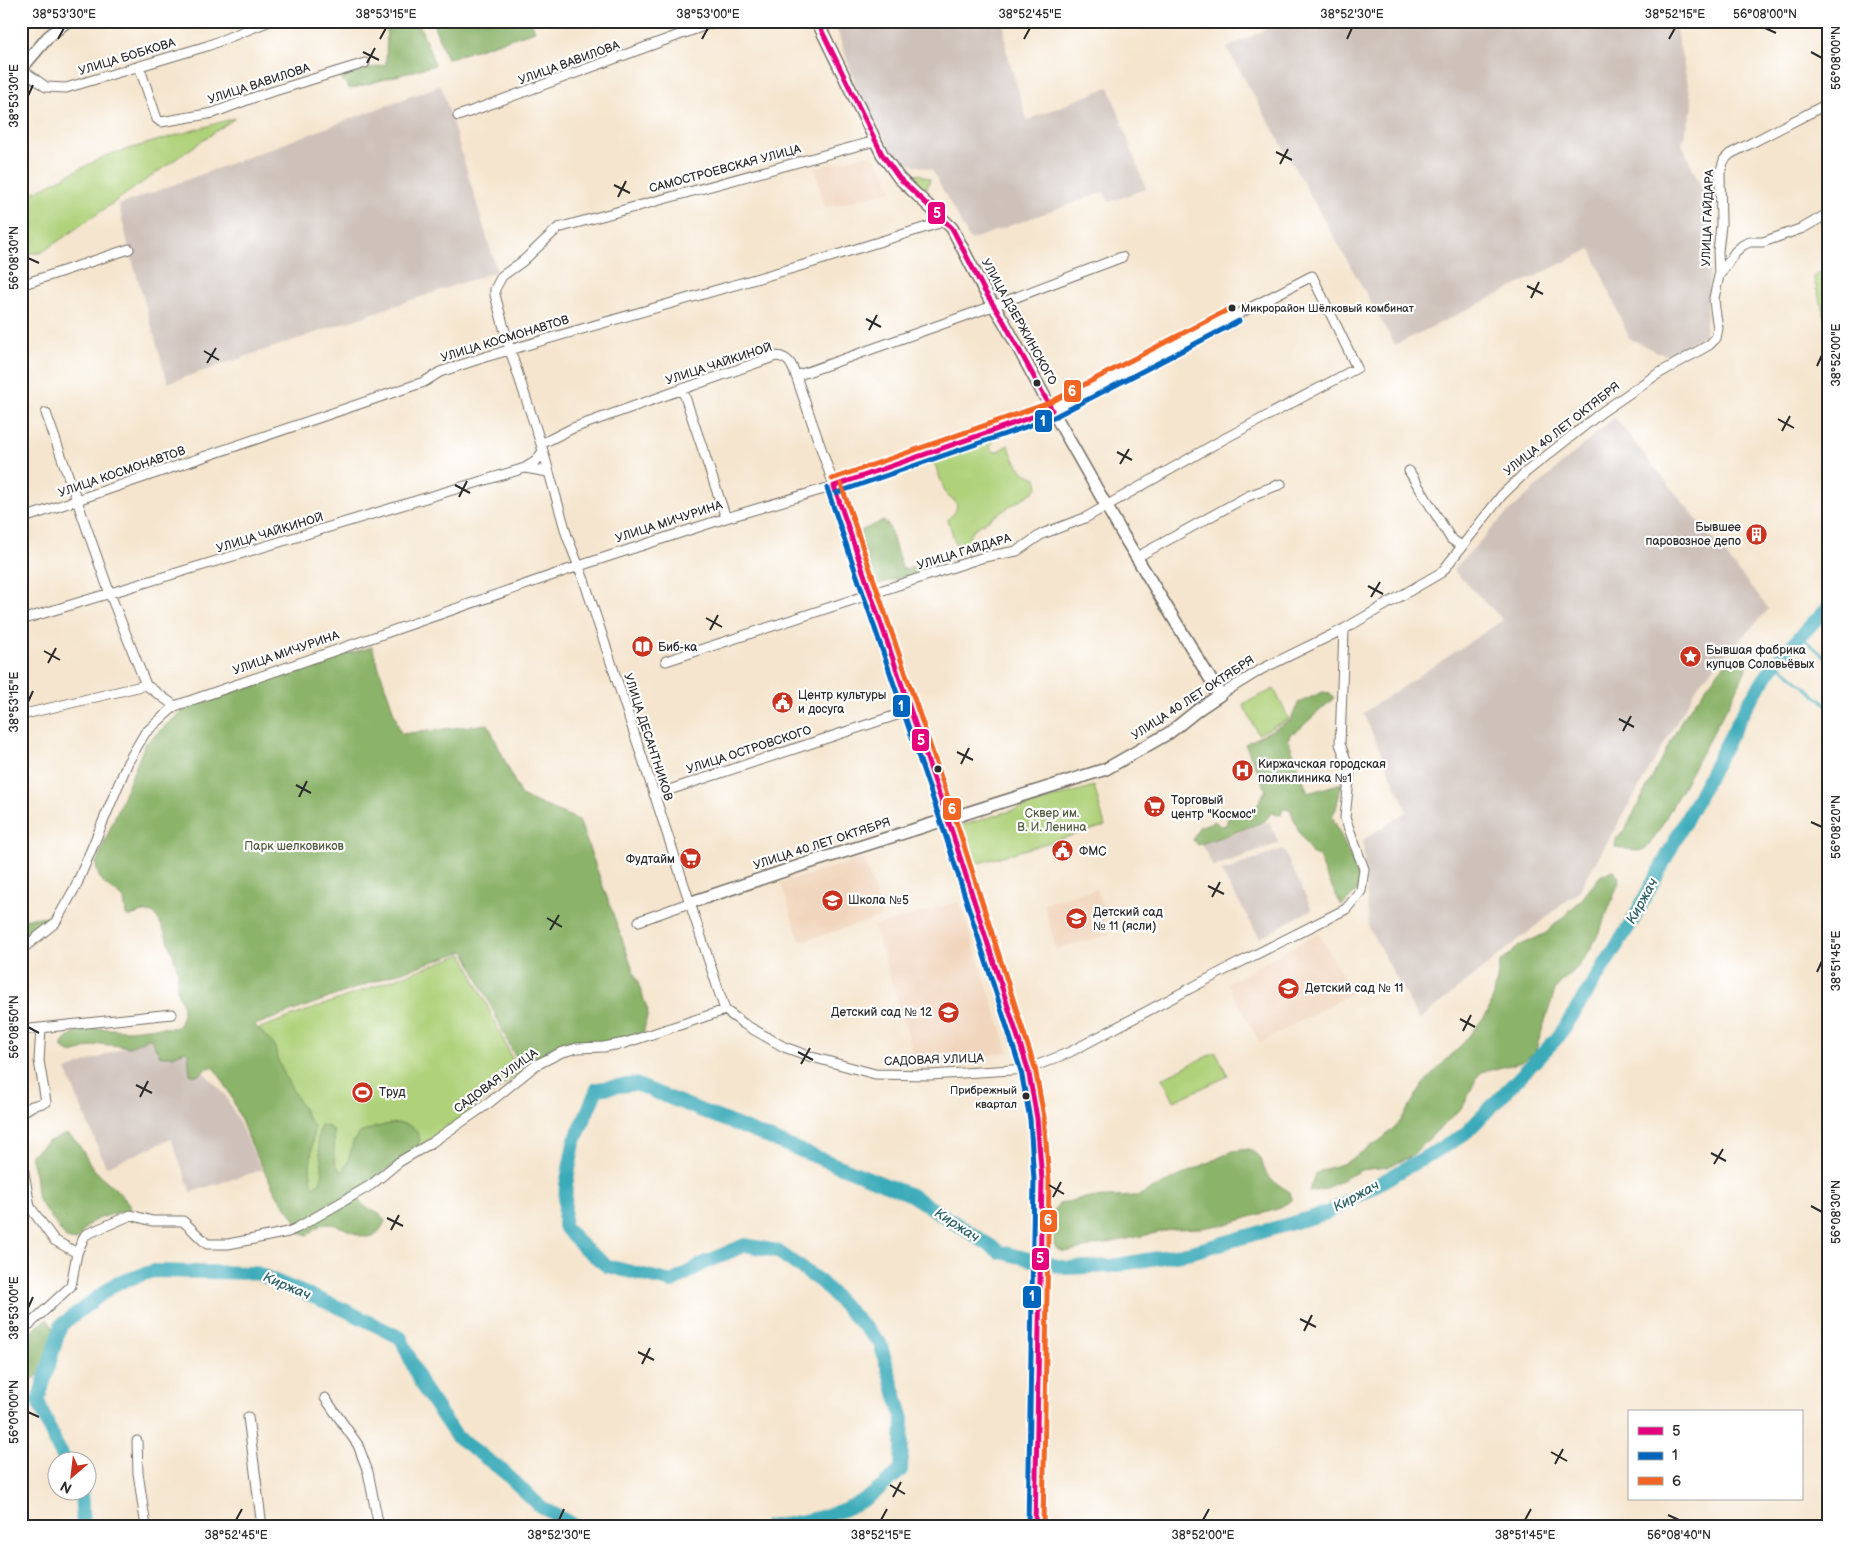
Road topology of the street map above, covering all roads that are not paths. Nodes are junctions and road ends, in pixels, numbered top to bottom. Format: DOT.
graph roads {
  1 [pos="67,21"];
  2 [pos="270,21"];
  3 [pos="730,21"];
  4 [pos="817,21"];
  5 [pos="365,63"];
  6 [pos="139,66"];
  7 [pos="21,69"];
  8 [pos="1829,103"];
  9 [pos="458,116"];
  10 [pos="875,141"];
  11 [pos="1829,213"];
  12 [pos="946,220"];
  13 [pos="129,249"];
  14 [pos="1122,257"];
  15 [pos="1312,276"];
  16 [pos="1719,276"];
  17 [pos="21,285"];
  18 [pos="994,306"];
  19 [pos="510,350"];
  20 [pos="796,376"];
  21 [pos="682,388"];
  22 [pos="1052,410"];
  23 [pos="46,413"];
  24 [pos="542,447"];
  25 [pos="525,468"];
  26 [pos="1409,471"];
  27 [pos="548,472"];
  28 [pos="1281,484"];
  29 [pos="834,486"];
  30 [pos="78,501"];
  31 [pos="1106,505"];
  32 [pos="726,518"];
  33 [pos="21,519"];
  34 [pos="1462,546"];
  35 [pos="1137,557"];
  36 [pos="579,566"];
  37 [pos="110,594"];
  38 [pos="870,595"];
  39 [pos="21,620"];
  40 [pos="1344,630"];
  41 [pos="666,661"];
  42 [pos="146,685"];
  43 [pos="1220,695"];
  44 [pos="175,706"];
  45 [pos="909,711"];
  46 [pos="21,715"];
  47 [pos="654,794"];
  48 [pos="948,819"];
  49 [pos="689,902"];
  50 [pos="639,921"];
  51 [pos="21,950"];
  52 [pos="725,1010"];
  53 [pos="172,1014"];
  54 [pos="41,1028"];
  55 [pos="21,1030"];
  56 [pos="1028,1069"];
  57 [pos="21,1112"];
  58 [pos="21,1155"];
  59 [pos="76,1252"];
  60 [pos="21,1327"];
  61 [pos="326,1398"];
  62 [pos="248,1417"];
  63 [pos="138,1441"];
  64 [pos="146,1527"];
  65 [pos="262,1527"];
  66 [pos="379,1527"];
  67 [pos="1034,1527"];
  1 -- 7 [label="street"];
  2 -- 6 [label="street, УЛИЦА БОБКОВА"];
  3 -- 9 [label="street, УЛИЦА ВАВИЛОВА"];
  4 -- 10 [label="street, УЛИЦА ДЗЕРЖИНСКОГО"];
  5 -- 6 [label="street, УЛИЦА ВАВИЛОВА"];
  6 -- 7 [label="street, УЛИЦА БОБКОВА"];
  8 -- 16 [label="street, УЛИЦА ГАЙДАРА"];
  10 -- 12 [label="street, УЛИЦА ДЗЕРЖИНСКОГО"];
  10 -- 19 [label="street, САМОСТРОЕВСКАЯ УЛИЦА"];
  11 -- 16 [label="street"];
  12 -- 18 [label="street, УЛИЦА ДЗЕРЖИНСКОГО"];
  12 -- 19 [label="street, УЛИЦА КОСМОНАВТОВ"];
  13 -- 17 [label="street"];
  14 -- 18 [label="street"];
  15 -- 22 [label="street, УЛИЦА МИЧУРИНА"];
  15 -- 31 [label="street, УЛИЦА ГАЙДАРА"];
  16 -- 34 [label="street, УЛИЦА 40 ЛЕТ ОКТЯБРЯ"];
  18 -- 20 [label="street"];
  18 -- 22 [label="street, УЛИЦА ДЗЕРЖИНСКОГО"];
  19 -- 24 [label="street"];
  19 -- 30 [label="street, УЛИЦА КОСМОНАВТОВ"];
  20 -- 21 [label="street, УЛИЦА ЧАЙКИНОЙ"];
  20 -- 29 [label="street, УЛИЦА ЧАЙКИНОЙ"];
  21 -- 24 [label="street, УЛИЦА ЧАЙКИНОЙ"];
  21 -- 32 [label="street"];
  22 -- 29 [label="street, УЛИЦА МИЧУРИНА"];
  22 -- 31 [label="street, УЛИЦА ДЗЕРЖИНСКОГО"];
  23 -- 30 [label="street"];
  24 -- 25 [label="street, УЛИЦА ЧАЙКИНОЙ"];
  24 -- 27 [label="street, УЛИЦА ДЕСАНТНИКОВ"];
  25 -- 27 [label="street, УЛИЦА ЧАЙКИНОЙ"];
  25 -- 37 [label="street, УЛИЦА ЧАЙКИНОЙ"];
  26 -- 34 [label="street"];
  27 -- 36 [label="street, УЛИЦА ДЕСАНТНИКОВ"];
  28 -- 35 [label="street"];
  29 -- 32 [label="street, УЛИЦА МИЧУРИНА"];
  29 -- 38 [label="street"];
  30 -- 33 [label="street, УЛИЦА КОСМОНАВТОВ"];
  30 -- 37 [label="street"];
  31 -- 35 [label="street, УЛИЦА ДЗЕРЖИНСКОГО"];
  31 -- 38 [label="street, УЛИЦА ГАЙДАРА"];
  32 -- 36 [label="street, УЛИЦА МИЧУРИНА"];
  34 -- 40 [label="street, УЛИЦА 40 ЛЕТ ОКТЯБРЯ"];
  35 -- 43 [label="street, УЛИЦА ДЗЕРЖИНСКОГО"];
  36 -- 44 [label="street, УЛИЦА МИЧУРИНА"];
  36 -- 47 [label="street, УЛИЦА ДЕСАНТНИКОВ"];
  37 -- 39 [label="street, УЛИЦА ЧАЙКИНОЙ"];
  37 -- 42 [label="street"];
  38 -- 41 [label="street, УЛИЦА ГАЙДАРА"];
  38 -- 45 [label="street"];
  40 -- 43 [label="street, УЛИЦА 40 ЛЕТ ОКТЯБРЯ"];
  40 -- 56 [label="street, САДОВАЯ УЛИЦА"];
  42 -- 44 [label="street"];
  42 -- 46 [label="street"];
  43 -- 48 [label="street, УЛИЦА 40 ЛЕТ ОКТЯБРЯ"];
  44 -- 51 [label="street"];
  45 -- 47 [label="street, УЛИЦА ОСТРОВСКОГО"];
  45 -- 48 [label="street"];
  47 -- 49 [label="street, УЛИЦА ДЕСАНТНИКОВ"];
  48 -- 49 [label="street, УЛИЦА 40 ЛЕТ ОКТЯБРЯ"];
  48 -- 56 [label="street"];
  49 -- 50 [label="street, УЛИЦА 40 ЛЕТ ОКТЯБРЯ"];
  49 -- 52 [label="street, УЛИЦА ДЕСАНТНИКОВ"];
  52 -- 56 [label="street, САДОВАЯ УЛИЦА"];
  52 -- 59 [label="street, САДОВАЯ УЛИЦА"];
  53 -- 54 [label="street"];
  54 -- 55 [label="street"];
  54 -- 57 [label="street"];
  56 -- 67 [label="street"];
  58 -- 59 [label="street"];
  59 -- 60 [label="street"];
  61 -- 66 [label="street"];
  62 -- 65 [label="street"];
  63 -- 64 [label="street"];
}
